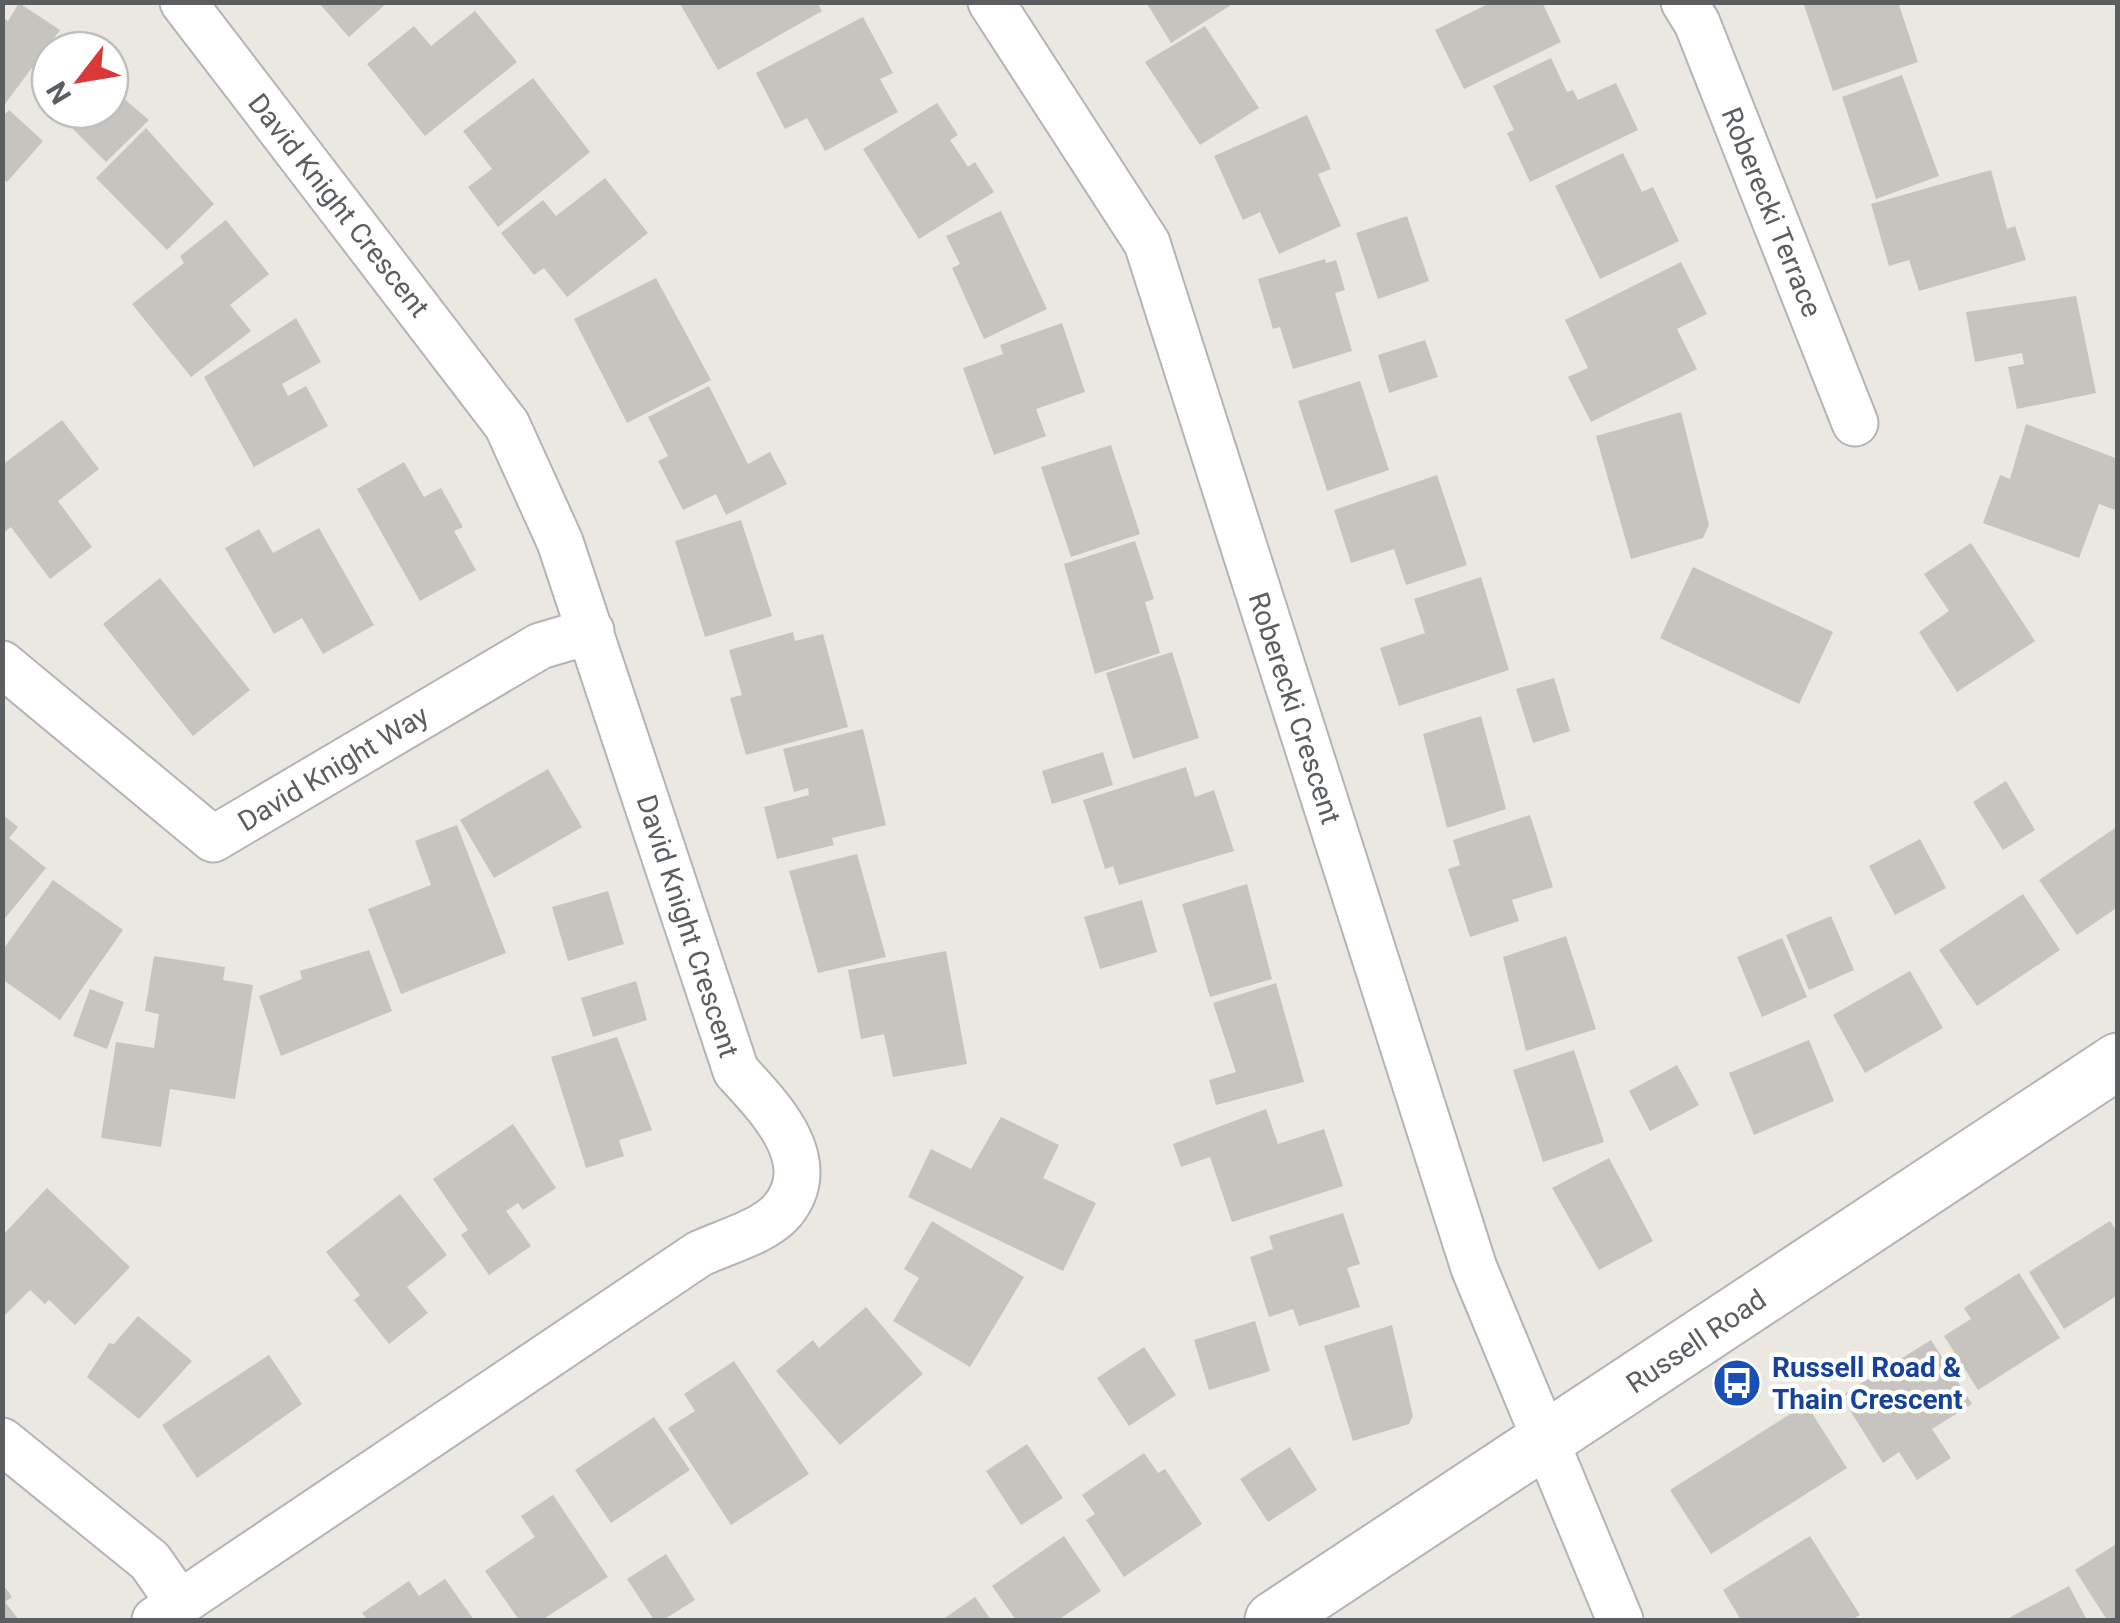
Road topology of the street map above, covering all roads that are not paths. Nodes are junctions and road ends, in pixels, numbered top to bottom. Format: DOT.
graph roads {
  1 [pos="182,2"];
  2 [pos="991,2"];
  3 [pos="1684,2"];
  4 [pos="1855,423"];
  5 [pos="591,631"];
  6 [pos="2,664"];
  7 [pos="2118,1061"];
  8 [pos="2,1441"];
  9 [pos="1544,1442"];
  10 [pos="167,1612"];
  11 [pos="1273,1620"];
  12 [pos="1620,1620"];
  1 -- 5 [label="street, David Knight Crescent"];
  2 -- 9 [label="street, Roberecki Crescent"];
  3 -- 4 [label="street, Roberecki Terrace"];
  5 -- 6 [label="street, David Knight Way"];
  5 -- 10 [label="street, David Knight Crescent"];
  7 -- 9 [label="street, Russell Road"];
  8 -- 10 [label="street"];
  9 -- 11 [label="street, Russell Road"];
  9 -- 12 [label="street, Roberecki Crescent"];
}
